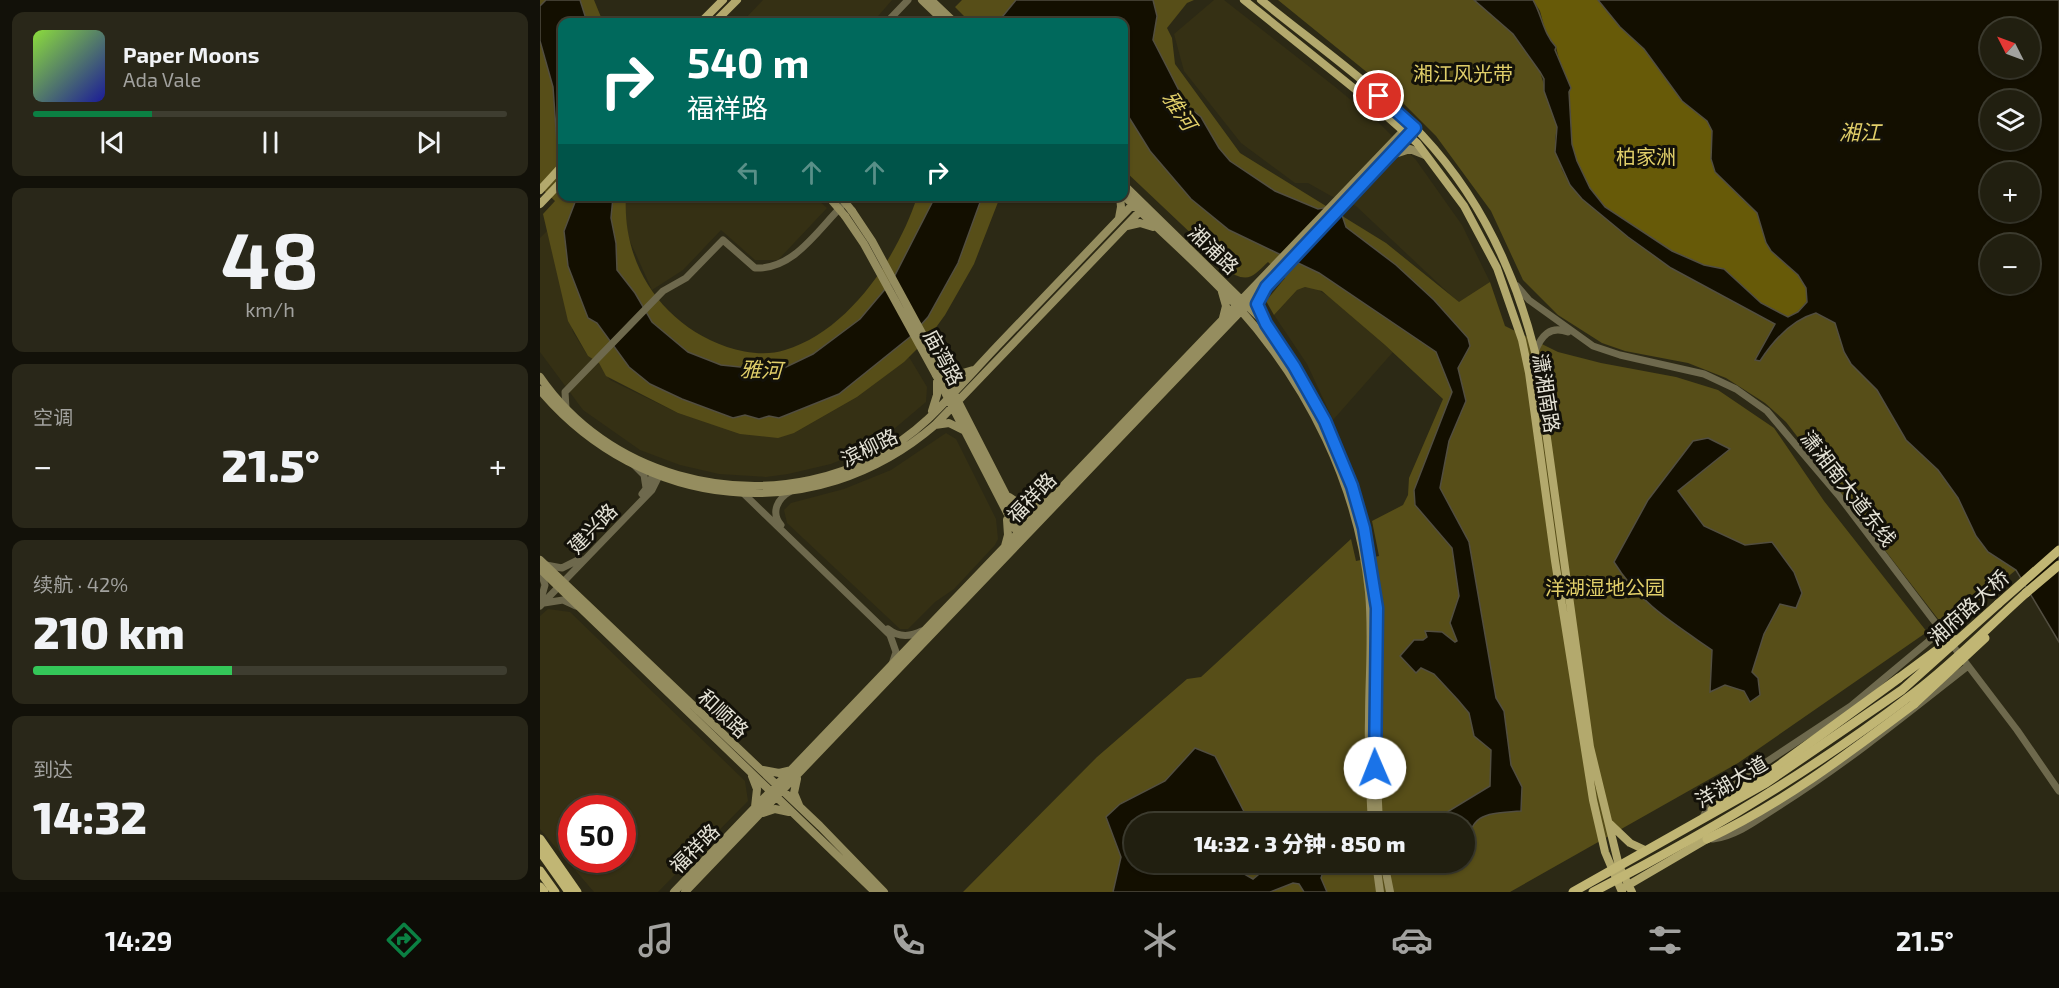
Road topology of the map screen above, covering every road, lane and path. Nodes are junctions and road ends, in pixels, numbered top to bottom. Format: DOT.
graph roads {
  1 [pos="723,0"];
  2 [pos="737,0"];
  3 [pos="904,0"];
  4 [pos="908,0"];
  5 [pos="922,0"];
  6 [pos="931,0"];
  7 [pos="1244,0"];
  8 [pos="1261,0"];
  9 [pos="705,18"];
  10 [pos="719,18"];
  11 [pos="888,18"];
  12 [pos="889,18"];
  13 [pos="941,18"];
  14 [pos="950,18"];
  15 [pos="1387,116"];
  16 [pos="1409,129"];
  17 [pos="1388,147"];
  18 [pos="1429,158"];
  19 [pos="1384,162"];
  20 [pos="558,170"];
  21 [pos="558,185"];
  22 [pos="541,189"];
  23 [pos="1128,191"];
  24 [pos="1128,199"];
  25 [pos="1122,201"];
  26 [pos="1135,202"];
  27 [pos="841,203"];
  28 [pos="540,204"];
  29 [pos="1339,205"];
  30 [pos="1143,209"];
  31 [pos="1117,222"];
  32 [pos="1123,229"];
  33 [pos="1160,231"];
  34 [pos="1512,279"];
  35 [pos="1264,283"];
  36 [pos="1222,286"];
  37 [pos="1242,305"];
  38 [pos="1224,324"];
  39 [pos="1266,324"];
  40 [pos="1255,327"];
  41 [pos="1535,352"];
  42 [pos="977,368"];
  43 [pos="939,373"];
  44 [pos="540,377"];
  45 [pos="976,382"];
  46 [pos="540,390"];
  47 [pos="564,391"];
  48 [pos="954,391"];
  49 [pos="552,393"];
  50 [pos="947,398"];
  51 [pos="958,401"];
  52 [pos="952,407"];
  53 [pos="566,408"];
  54 [pos="926,420"];
  55 [pos="970,425"];
  56 [pos="932,428"];
  57 [pos="965,432"];
  58 [pos="634,465"];
  59 [pos="658,472"];
  60 [pos="673,481"];
  61 [pos="1002,488"];
  62 [pos="793,490"];
  63 [pos="648,491"];
  64 [pos="743,494"];
  65 [pos="1051,500"];
  66 [pos="1004,509"];
  67 [pos="1023,534"];
  68 [pos="2059,550"];
  69 [pos="1002,551"];
  70 [pos="579,562"];
  71 [pos="2059,565"];
  72 [pos="541,566"];
  73 [pos="559,583"];
  74 [pos="2026,593"];
  75 [pos="540,602"];
  76 [pos="578,603"];
  77 [pos="1998,604"];
  78 [pos="929,626"];
  79 [pos="1940,631"];
  80 [pos="1967,667"];
  81 [pos="889,668"];
  82 [pos="1902,690"];
  83 [pos="1916,692"];
  84 [pos="753,769"];
  85 [pos="799,769"];
  86 [pos="2059,791"];
  87 [pos="777,792"];
  88 [pos="2059,796"];
  89 [pos="804,811"];
  90 [pos="1371,813"];
  91 [pos="1378,813"];
  92 [pos="794,814"];
  93 [pos="1704,814"];
  94 [pos="755,815"];
  95 [pos="1608,822"];
  96 [pos="540,839"];
  97 [pos="1707,839"];
  98 [pos="540,846"];
  99 [pos="1646,850"];
  100 [pos="540,851"];
  101 [pos="1615,869"];
  102 [pos="540,871"];
  103 [pos="1377,873"];
  104 [pos="1386,873"];
  105 [pos="540,881"];
  106 [pos="540,887"];
  107 [pos="1624,890"];
  108 [pos="546,892"];
  109 [pos="555,892"];
  110 [pos="573,892"];
  111 [pos="674,892"];
  112 [pos="685,892"];
  113 [pos="875,892"];
  114 [pos="884,892"];
  115 [pos="1380,892"];
  116 [pos="1390,892"];
  117 [pos="1571,892"];
  118 [pos="1593,892"];
  1 -- 9 [label="main road"];
  2 -- 10 [label="main road"];
  3 -- 11 [label="street"];
  4 -- 12 [label="street"];
  5 -- 13 [label="main road"];
  6 -- 14 [label="main road"];
  7 -- 15 [label="main road, 潇湘南路"];
  8 -- 16 [label="main road, 潇湘南路"];
  15 -- 16 [label="main road, 潇湘南路"];
  15 -- 17 [label="main road"];
  16 -- 17 [label="main road, 福祥路"];
  16 -- 18 [label="main road, 潇湘南路"];
  16 -- 19 [label="main road, 福祥路"];
  16 -- 34 [label="main road, 潇湘南路"];
  17 -- 29 [label="main road, 福祥路"];
  18 -- 19 [label="main road"];
  18 -- 101 [label="main road, 潇湘南路"];
  19 -- 29 [label="main road, 福祥路"];
  20 -- 22 [label="main road"];
  21 -- 28 [label="main road"];
  23 -- 26 [label="main road, 湘浦路"];
  24 -- 26 [label="main road, 湘浦路"];
  25 -- 31 [label="main road"];
  26 -- 30 [label="main road, 湘浦路"];
  26 -- 31 [label="main road, 滨柳路"];
  27 -- 43 [label="main road, 庙湾路, bridge"];
  27 -- 47 [label="street"];
  29 -- 35 [label="main road, 福祥路"];
  30 -- 32 [label="main road, 滨柳路"];
  30 -- 33 [label="main road, 湘浦路"];
  30 -- 36 [label="main road, 湘浦路"];
  31 -- 42 [label="main road, 滨柳路"];
  32 -- 33 [label="main road"];
  32 -- 45 [label="main road, 滨柳路"];
  33 -- 36 [label="main road, 湘浦路"];
  34 -- 41 [label="main road, 潇湘南路"];
  34 -- 79 [label="street, 潇湘南大道东线"];
  35 -- 36 [label="main road"];
  35 -- 37 [label="main road, 福祥路"];
  35 -- 39 [label="main road"];
  36 -- 37 [label="main road, 湘浦路"];
  36 -- 38 [label="main road"];
  37 -- 38 [label="main road, 福祥路"];
  37 -- 39 [label="main road, 湘浦路"];
  37 -- 40 [label="main road, 湘浦路"];
  38 -- 40 [label="main road"];
  38 -- 65 [label="main road, 福祥路"];
  38 -- 67 [label="main road, 福祥路"];
  39 -- 91 [label="main road, 湘浦路"];
  40 -- 90 [label="main road, 湘浦路"];
  41 -- 79 [label="street, 潇湘南大道东线"];
  41 -- 95 [label="main road, 潇湘南路"];
  42 -- 43 [label="main road"];
  42 -- 48 [label="main road, 滨柳路"];
  43 -- 48 [label="main road, 庙湾路"];
  43 -- 50 [label="main road, 庙湾路"];
  43 -- 54 [label="main road"];
  44 -- 49 [label="main road, 滨柳路"];
  45 -- 51 [label="main road, 滨柳路"];
  45 -- 55 [label="main road"];
  46 -- 58 [label="main road, 滨柳路"];
  47 -- 49 [label="street"];
  47 -- 53 [label="street"];
  48 -- 50 [label="main road, 滨柳路"];
  48 -- 51 [label="main road, 庙湾路"];
  49 -- 53 [label="main road, 滨柳路"];
  50 -- 52 [label="main road, 庙湾路"];
  50 -- 54 [label="main road, 滨柳路"];
  51 -- 52 [label="main road, 滨柳路"];
  51 -- 55 [label="main road, 庙湾路"];
  52 -- 56 [label="main road, 滨柳路"];
  52 -- 57 [label="main road, 庙湾路"];
  53 -- 59 [label="main road, 滨柳路"];
  54 -- 59 [label="main road, 滨柳路"];
  55 -- 61 [label="main road, 庙湾路"];
  56 -- 57 [label="main road"];
  56 -- 62 [label="main road, 滨柳路"];
  57 -- 66 [label="main road, 庙湾路"];
  58 -- 59 [label="main road, 滨柳路"];
  58 -- 63 [label="street"];
  59 -- 60 [label="main road, 滨柳路"];
  59 -- 63 [label="street"];
  60 -- 63 [label="street"];
  60 -- 64 [label="main road, 滨柳路"];
  61 -- 65 [label="main road"];
  61 -- 67 [label="main road, 庙湾路"];
  62 -- 64 [label="main road, 滨柳路"];
  62 -- 78 [label="street"];
  63 -- 70 [label="street, 建兴路"];
  64 -- 81 [label="street"];
  65 -- 67 [label="main road, 福祥路"];
  66 -- 67 [label="main road, 庙湾路"];
  66 -- 69 [label="main road"];
  67 -- 69 [label="main road, 福祥路"];
  67 -- 85 [label="main road, 福祥路"];
  68 -- 77 [label="highway, 湘府路大桥"];
  69 -- 78 [label="main road, 福祥路"];
  70 -- 72 [label="street"];
  70 -- 73 [label="street, 建兴路"];
  70 -- 76 [label="street"];
  71 -- 74 [label="highway, 湘府路大桥"];
  72 -- 73 [label="main road, 和顺路"];
  72 -- 75 [label="street"];
  73 -- 75 [label="street, 建兴路"];
  73 -- 76 [label="main road, 和顺路"];
  74 -- 83 [label="highway, 湘府路大桥, bridge"];
  74 -- 97 [label="highway, bridge"];
  75 -- 76 [label="street"];
  76 -- 84 [label="main road, 和顺路"];
  77 -- 82 [label="highway, 湘府路大桥, bridge"];
  77 -- 93 [label="highway, bridge"];
  78 -- 81 [label="main road, 福祥路"];
  79 -- 80 [label="street, 潇湘南大道东线"];
  79 -- 93 [label="street"];
  80 -- 86 [label="street, 潇湘南大道东线"];
  80 -- 88 [label="street, 潇湘南大道东线"];
  80 -- 97 [label="street"];
  81 -- 85 [label="main road, 福祥路"];
  82 -- 117 [label="highway, 洋湖大道, bridge"];
  83 -- 118 [label="highway, 洋湖大道, bridge"];
  84 -- 85 [label="main road"];
  84 -- 87 [label="main road, 和顺路"];
  84 -- 94 [label="main road"];
  85 -- 87 [label="main road, 福祥路"];
  85 -- 89 [label="main road"];
  87 -- 89 [label="main road, 和顺路"];
  87 -- 92 [label="main road, 和顺路"];
  87 -- 94 [label="main road, 福祥路"];
  89 -- 114 [label="main road, 和顺路"];
  92 -- 94 [label="main road"];
  92 -- 113 [label="main road, 和顺路"];
  93 -- 99 [label="main road"];
  94 -- 111 [label="main road, 福祥路"];
  94 -- 112 [label="main road, 福祥路"];
  95 -- 99 [label="main road"];
  95 -- 101 [label="main road, 潇湘南路"];
  96 -- 110 [label="highway"];
  97 -- 107 [label="main road"];
  98 -- 110 [label="main road"];
  99 -- 101 [label="main road"];
  100 -- 110 [label="highway"];
  101 -- 107 [label="main road, 潇湘南路"];
  101 -- 117 [label="main road"];
  102 -- 109 [label="highway"];
  103 -- 115 [label="main road"];
  104 -- 116 [label="main road"];
  105 -- 108 [label="main road"];
  106 -- 108 [label="highway"];
}
